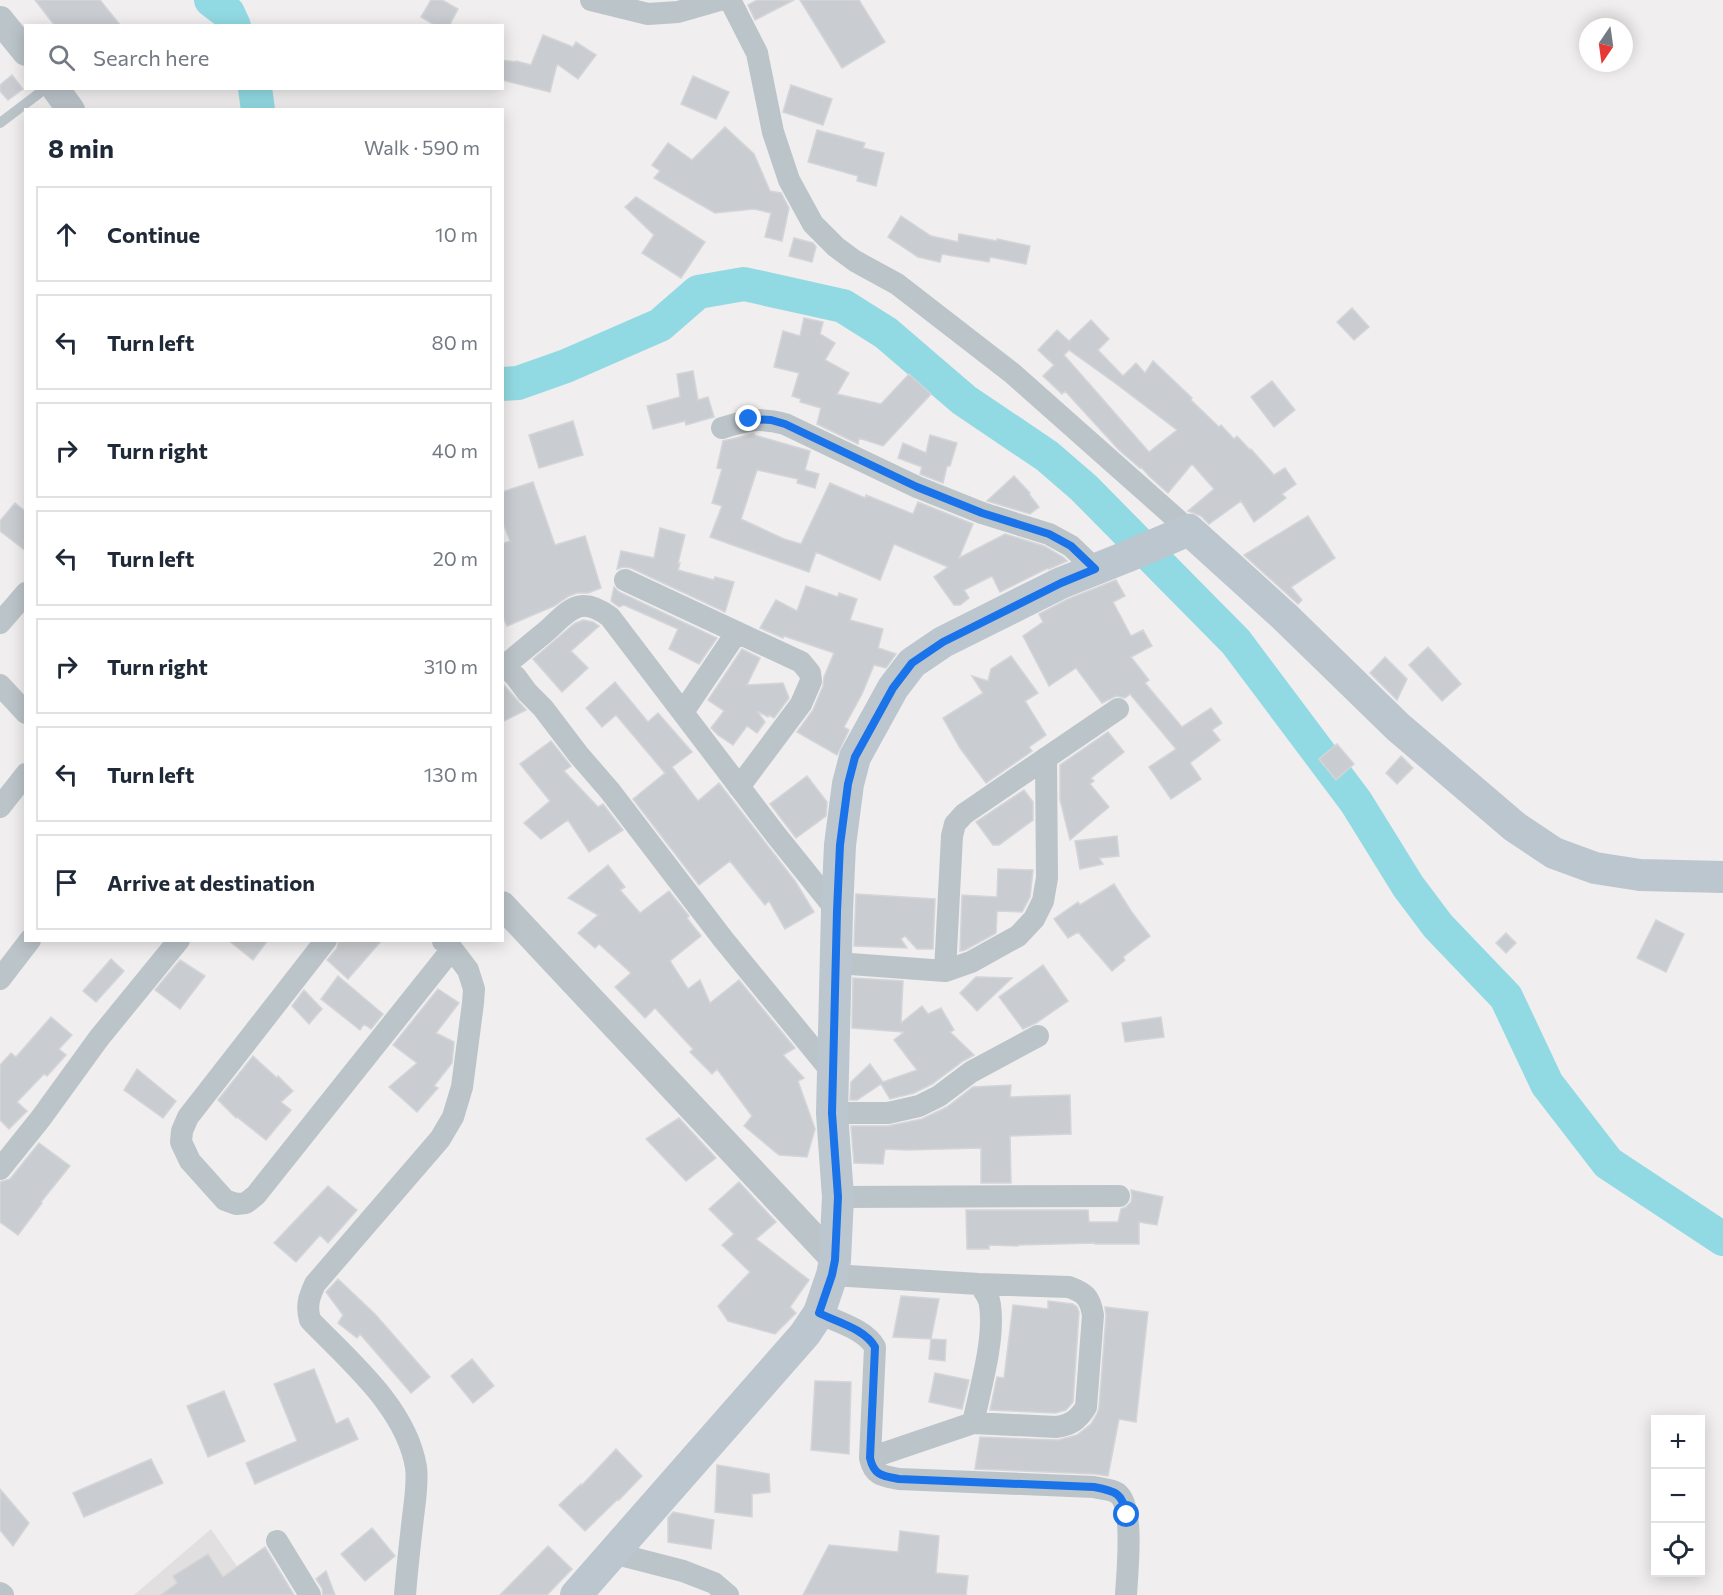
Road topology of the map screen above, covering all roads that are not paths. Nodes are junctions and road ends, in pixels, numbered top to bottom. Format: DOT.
graph roads {
  1 [pos="591,0"];
  2 [pos="720,0"];
  3 [pos="730,0"];
  4 [pos="0,20"];
  5 [pos="24,50"];
  6 [pos="43,90"];
  7 [pos="56,90"];
  8 [pos="70,108"];
  9 [pos="0,123"];
  10 [pos="722,428"];
  11 [pos="1177,535"];
  12 [pos="1095,569"];
  13 [pos="625,580"];
  14 [pos="24,595"];
  15 [pos="0,623"];
  16 [pos="737,632"];
  17 [pos="504,666"];
  18 [pos="0,685"];
  19 [pos="1118,709"];
  20 [pos="24,711"];
  21 [pos="683,712"];
  22 [pos="1046,758"];
  23 [pos="24,777"];
  24 [pos="739,787"];
  25 [pos="0,807"];
  26 [pos="1723,877"];
  27 [pos="504,907"];
  28 [pos="837,911"];
  29 [pos="28,942"];
  30 [pos="177,942"];
  31 [pos="324,942"];
  32 [pos="448,945"];
  33 [pos="837,963"];
  34 [pos="945,971"];
  35 [pos="0,979"];
  36 [pos="1038,1036"];
  37 [pos="832,1072"];
  38 [pos="832,1113"];
  39 [pos="0,1169"];
  40 [pos="1119,1196"];
  41 [pos="838,1197"];
  42 [pos="834,1268"];
  43 [pos="979,1284"];
  44 [pos="819,1313"];
  45 [pos="973,1423"];
  46 [pos="870,1458"];
  47 [pos="277,1540"];
  48 [pos="613,1553"];
  49 [pos="310,1595"];
  50 [pos="405,1595"];
  51 [pos="576,1595"];
  52 [pos="728,1595"];
  53 [pos="1126,1595"];
  1 -- 2 [label="street"];
  3 -- 11 [label="street"];
  4 -- 5 [label="street"];
  6 -- 9 [label="lane"];
  7 -- 8 [label="street"];
  10 -- 12 [label="street"];
  11 -- 12 [label="main road"];
  11 -- 26 [label="main road"];
  12 -- 28 [label="main road"];
  13 -- 16 [label="street"];
  14 -- 15 [label="street"];
  16 -- 21 [label="street"];
  16 -- 24 [label="street"];
  17 -- 21 [label="street"];
  17 -- 37 [label="street"];
  18 -- 20 [label="street"];
  19 -- 22 [label="street"];
  21 -- 24 [label="street"];
  22 -- 34 [label="street"];
  22 -- 34 [label="street"];
  23 -- 25 [label="street"];
  24 -- 28 [label="street"];
  27 -- 42 [label="street"];
  28 -- 33 [label="main road"];
  29 -- 35 [label="street"];
  30 -- 39 [label="street"];
  31 -- 32 [label="street"];
  32 -- 50 [label="street"];
  33 -- 34 [label="street"];
  33 -- 37 [label="main road"];
  36 -- 38 [label="street"];
  37 -- 38 [label="main road"];
  38 -- 41 [label="main road"];
  40 -- 41 [label="street"];
  41 -- 42 [label="main road"];
  42 -- 43 [label="street"];
  42 -- 44 [label="main road"];
  43 -- 45 [label="street"];
  43 -- 45 [label="street"];
  44 -- 46 [label="street"];
  44 -- 48 [label="main road"];
  45 -- 46 [label="street"];
  46 -- 53 [label="street"];
  47 -- 49 [label="street"];
  48 -- 51 [label="main road"];
  48 -- 52 [label="street"];
}
